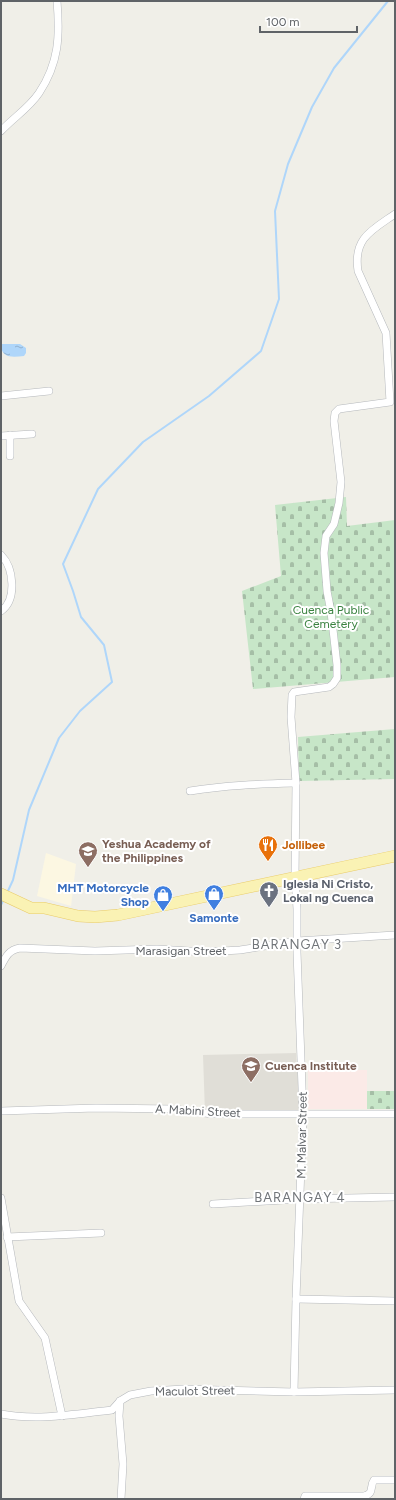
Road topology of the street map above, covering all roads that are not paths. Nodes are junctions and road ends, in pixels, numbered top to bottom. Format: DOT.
graph roads {
  1 [pos="57,1"];
  2 [pos="1,131"];
  3 [pos="395,214"];
  4 [pos="49,391"];
  5 [pos="1,396"];
  6 [pos="392,402"];
  7 [pos="32,434"];
  8 [pos="1,436"];
  9 [pos="10,436"];
  10 [pos="10,456"];
  11 [pos="1,556"];
  12 [pos="1,611"];
  13 [pos="296,783"];
  14 [pos="190,792"];
  15 [pos="395,856"];
  16 [pos="295,878"];
  17 [pos="1,885"];
  18 [pos="1,894"];
  19 [pos="33,905"];
  20 [pos="395,935"];
  21 [pos="297,941"];
  22 [pos="1,966"];
  23 [pos="1,1111"];
  24 [pos="304,1114"];
  25 [pos="395,1114"];
  26 [pos="395,1197"];
  27 [pos="1,1198"];
  28 [pos="300,1199"];
  29 [pos="213,1204"];
  30 [pos="101,1233"];
  31 [pos="7,1237"];
  32 [pos="296,1299"];
  33 [pos="395,1301"];
  34 [pos="395,1390"];
  35 [pos="294,1392"];
  36 [pos="120,1401"];
  37 [pos="1,1414"];
  38 [pos="62,1416"];
  39 [pos="395,1480"];
  40 [pos="121,1499"];
  41 [pos="304,1499"];
  1 -- 2 [label="street"];
  3 -- 6 [label="street"];
  4 -- 5 [label="street"];
  6 -- 13 [label="street, M. Malvar Street"];
  7 -- 9 [label="street"];
  8 -- 9 [label="street"];
  9 -- 10 [label="street"];
  11 -- 12 [label="street"];
  13 -- 14 [label="street"];
  13 -- 16 [label="street, M. Malvar Street"];
  15 -- 16 [label="main road"];
  16 -- 19 [label="main road"];
  16 -- 21 [label="street, M. Malvar Street"];
  17 -- 19 [label="main road"];
  18 -- 19 [label="main road"];
  20 -- 21 [label="street, Marasigan Street"];
  21 -- 22 [label="street, Marasigan Street"];
  21 -- 24 [label="street, M. Malvar Street"];
  23 -- 24 [label="street, A. Mabini Street"];
  24 -- 25 [label="street, A. Mabini Street"];
  24 -- 28 [label="street, M. Malvar Street"];
  26 -- 28 [label="street"];
  27 -- 31 [label="street"];
  28 -- 29 [label="street"];
  28 -- 32 [label="street, M. Malvar Street"];
  30 -- 31 [label="street"];
  31 -- 38 [label="street"];
  32 -- 33 [label="street"];
  32 -- 35 [label="street, M. Malvar Street"];
  34 -- 35 [label="street, Maculot Street"];
  35 -- 36 [label="street, Maculot Street"];
  36 -- 38 [label="street, Maculot Street"];
  36 -- 40 [label="street"];
  37 -- 38 [label="street, Maculot Street"];
  39 -- 41 [label="street"];
}
